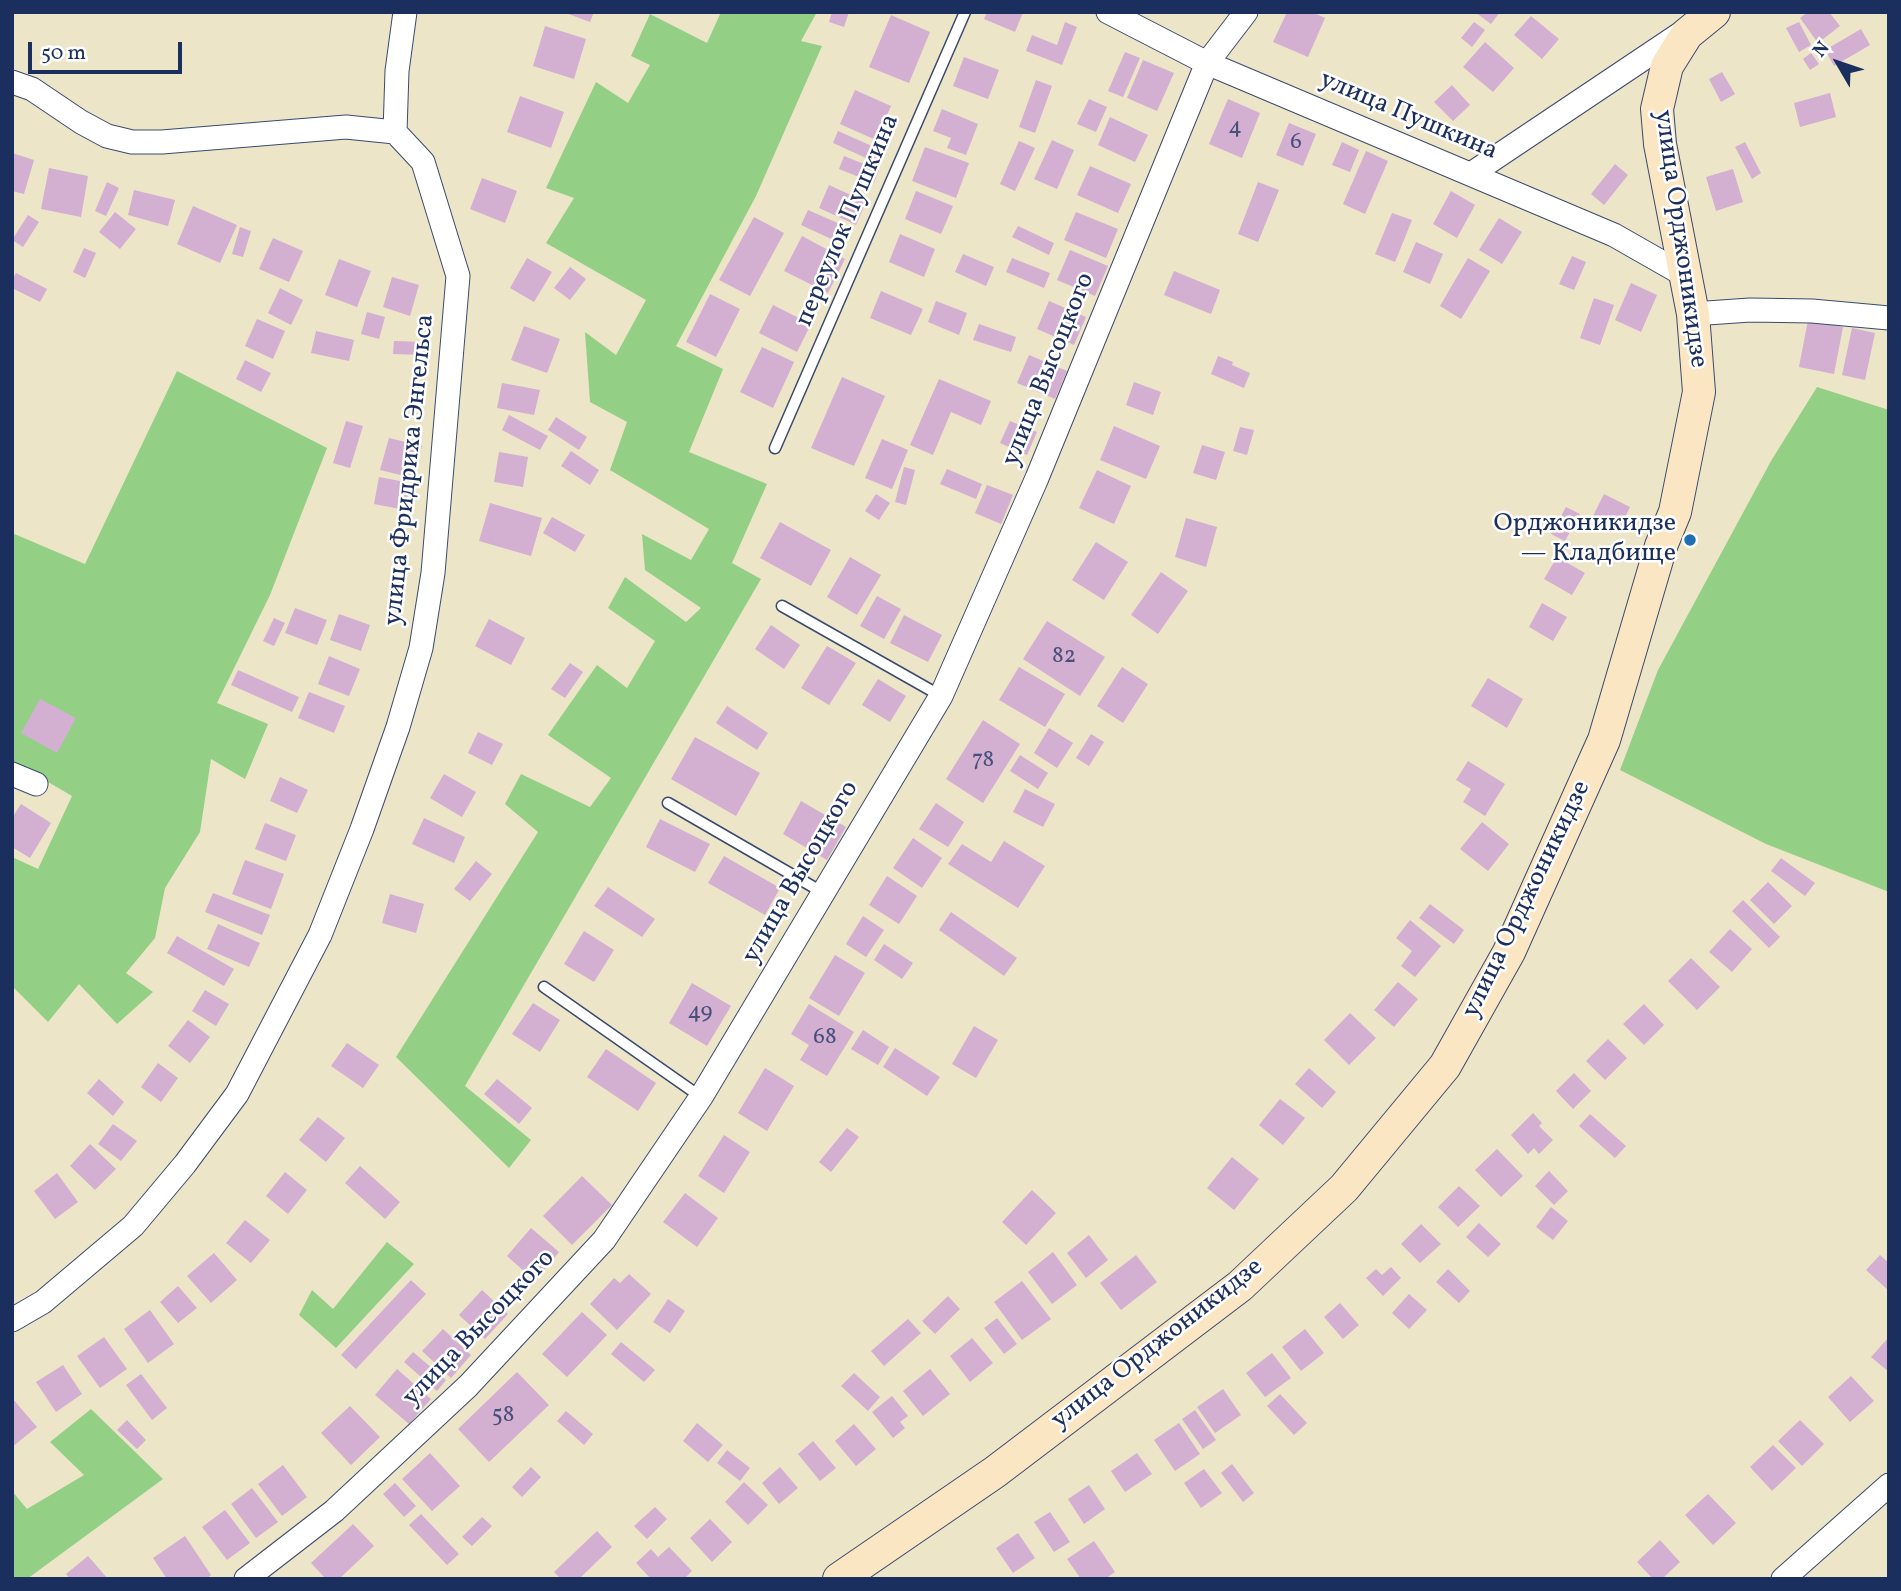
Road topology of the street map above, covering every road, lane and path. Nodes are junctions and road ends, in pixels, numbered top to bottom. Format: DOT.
graph roads {
  1 [pos="405,12"];
  2 [pos="965,12"];
  3 [pos="1108,12"];
  4 [pos="1246,12"];
  5 [pos="1713,12"];
  6 [pos="1207,62"];
  7 [pos="12,82"];
  8 [pos="395,132"];
  9 [pos="1471,174"];
  10 [pos="1686,275"];
  11 [pos="1693,314"];
  12 [pos="1889,318"];
  13 [pos="775,448"];
  14 [pos="782,606"];
  15 [pos="940,696"];
  16 [pos="12,774"];
  17 [pos="36,784"];
  18 [pos="668,803"];
  19 [pos="822,892"];
  20 [pos="544,987"];
  21 [pos="701,1097"];
  22 [pos="12,1320"];
  23 [pos="1889,1485"];
  24 [pos="246,1579"];
  25 [pos="839,1579"];
  26 [pos="1783,1579"];
  1 -- 8 [label="street"];
  2 -- 13 [label="lane, переулок Пушкина"];
  3 -- 6 [label="street, улица Пушкина"];
  4 -- 6 [label="street, улица Высоцкого"];
  5 -- 9 [label="street"];
  5 -- 10 [label="main road, улица Орджоникидзе"];
  6 -- 9 [label="street, улица Пушкина"];
  6 -- 15 [label="street, улица Высоцкого"];
  7 -- 8 [label="street"];
  8 -- 22 [label="street, улица Фридриха Энгельса"];
  9 -- 10 [label="street, улица Пушкина"];
  10 -- 11 [label="main road, улица Орджоникидзе"];
  11 -- 12 [label="street"];
  11 -- 25 [label="main road, улица Орджоникидзе"];
  14 -- 15 [label="lane"];
  15 -- 19 [label="street, улица Высоцкого"];
  16 -- 17 [label="street"];
  18 -- 19 [label="lane"];
  19 -- 21 [label="street, улица Высоцкого"];
  20 -- 21 [label="lane"];
  21 -- 24 [label="street, улица Высоцкого"];
  23 -- 26 [label="street"];
}
